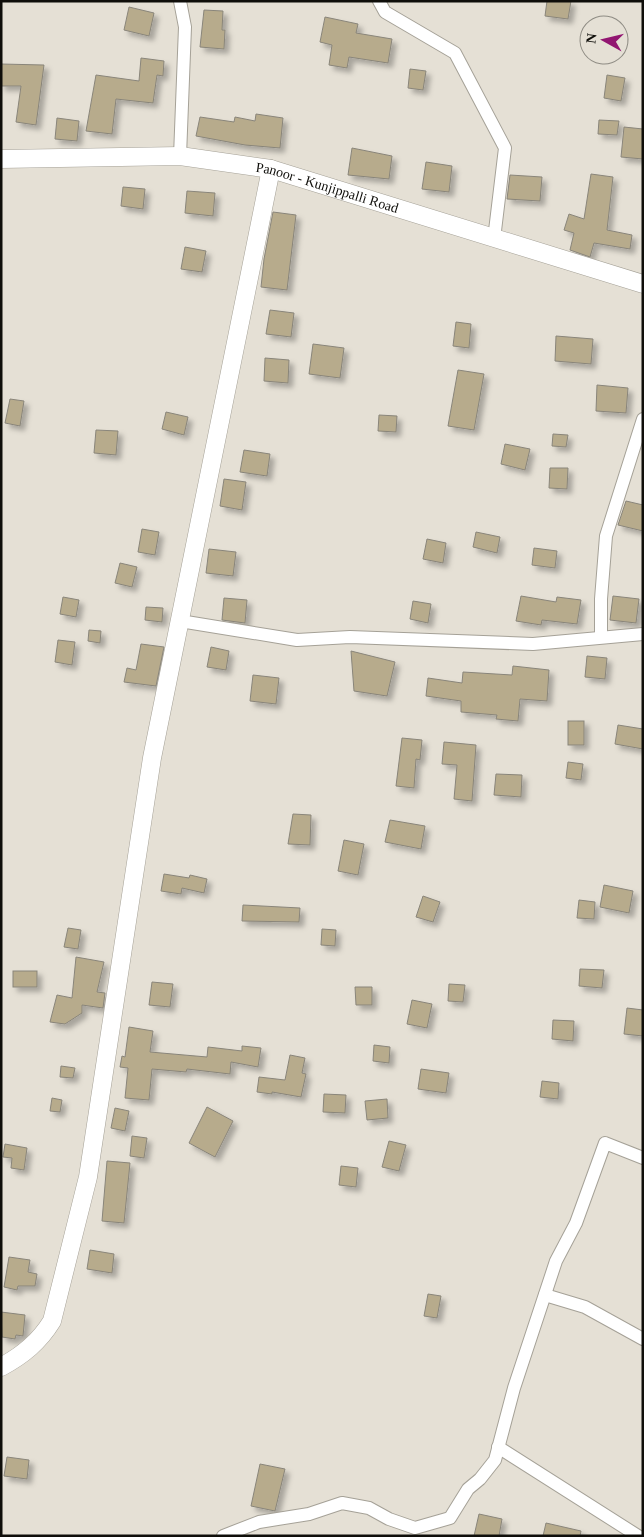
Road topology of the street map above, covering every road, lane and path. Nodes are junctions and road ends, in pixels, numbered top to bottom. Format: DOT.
graph roads {
  1 [pos="180,1"];
  2 [pos="379,1"];
  3 [pos="180,156"];
  4 [pos="1,159"];
  5 [pos="271,169"];
  6 [pos="494,239"];
  7 [pos="643,284"];
  8 [pos="643,419"];
  9 [pos="180,621"];
  10 [pos="643,634"];
  11 [pos="601,636"];
  12 [pos="643,1158"];
  13 [pos="545,1295"];
  14 [pos="643,1339"];
  15 [pos="1,1367"];
  16 [pos="498,1447"];
  17 [pos="223,1536"];
  18 [pos="638,1536"];
  1 -- 3 [label="street"];
  2 -- 6 [label="street"];
  3 -- 4 [label="street, Panoor - Kunjippalli Road"];
  3 -- 5 [label="street, Panoor - Kunjippalli Road"];
  5 -- 6 [label="street, Panoor - Kunjippalli Road"];
  5 -- 9 [label="street"];
  6 -- 7 [label="street, Panoor - Kunjippalli Road"];
  8 -- 11 [label="street"];
  9 -- 11 [label="street"];
  9 -- 15 [label="street"];
  10 -- 11 [label="street"];
  12 -- 13 [label="street"];
  13 -- 14 [label="street"];
  13 -- 16 [label="street"];
  16 -- 17 [label="street"];
  16 -- 18 [label="street"];
}
